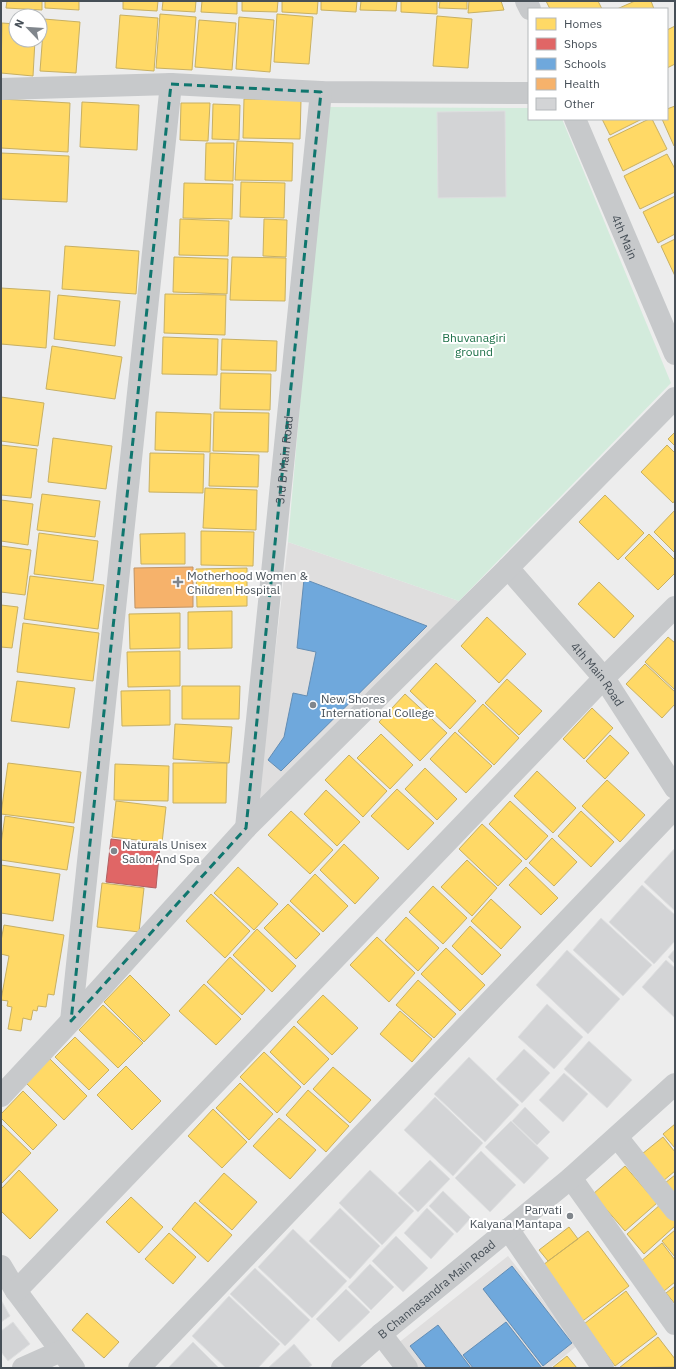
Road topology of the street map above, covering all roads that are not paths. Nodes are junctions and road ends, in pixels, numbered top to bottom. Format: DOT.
graph roads {
  1 [pos="171,84"];
  2 [pos="1,89"];
  3 [pos="320,92"];
  4 [pos="528,93"];
  5 [pos="575,120"];
  6 [pos="675,354"];
  7 [pos="675,398"];
  8 [pos="508,568"];
  9 [pos="675,607"];
  10 [pos="604,678"];
  11 [pos="675,788"];
  12 [pos="675,808"];
  13 [pos="246,828"];
  14 [pos="71,1022"];
  15 [pos="675,1084"];
  16 [pos="1,1096"];
  17 [pos="617,1137"];
  18 [pos="571,1178"];
  19 [pos="675,1210"];
  20 [pos="508,1229"];
  21 [pos="1,1266"];
  22 [pos="16,1291"];
  23 [pos="675,1324"];
  24 [pos="380,1334"];
  25 [pos="61,1351"];
  26 [pos="23,1368"];
  27 [pos="74,1368"];
  28 [pos="139,1368"];
  29 [pos="342,1368"];
  30 [pos="407,1368"];
  31 [pos="603,1368"];
  1 -- 2 [label="street"];
  1 -- 3 [label="street"];
  1 -- 14 [label="street"];
  3 -- 4 [label="street"];
  3 -- 13 [label="street, 3rd B Main Road"];
  5 -- 6 [label="street, 4th Main"];
  7 -- 8 [label="street"];
  8 -- 10 [label="street, 4th Main Road"];
  8 -- 13 [label="street"];
  9 -- 10 [label="street"];
  10 -- 11 [label="street, 4th Main Road"];
  10 -- 22 [label="street"];
  12 -- 28 [label="street"];
  13 -- 14 [label="street"];
  14 -- 16 [label="street"];
  15 -- 17 [label="street, B Channasandra Main Road"];
  17 -- 18 [label="street, B Channasandra Main Road"];
  17 -- 19 [label="street"];
  18 -- 20 [label="street, B Channasandra Main Road"];
  18 -- 23 [label="street"];
  20 -- 24 [label="street, B Channasandra Main Road"];
  20 -- 31 [label="street"];
  21 -- 22 [label="street"];
  22 -- 25 [label="street"];
  24 -- 29 [label="street, B Channasandra Main Road"];
  24 -- 30 [label="street"];
  25 -- 26 [label="street"];
  25 -- 27 [label="street"];
}
